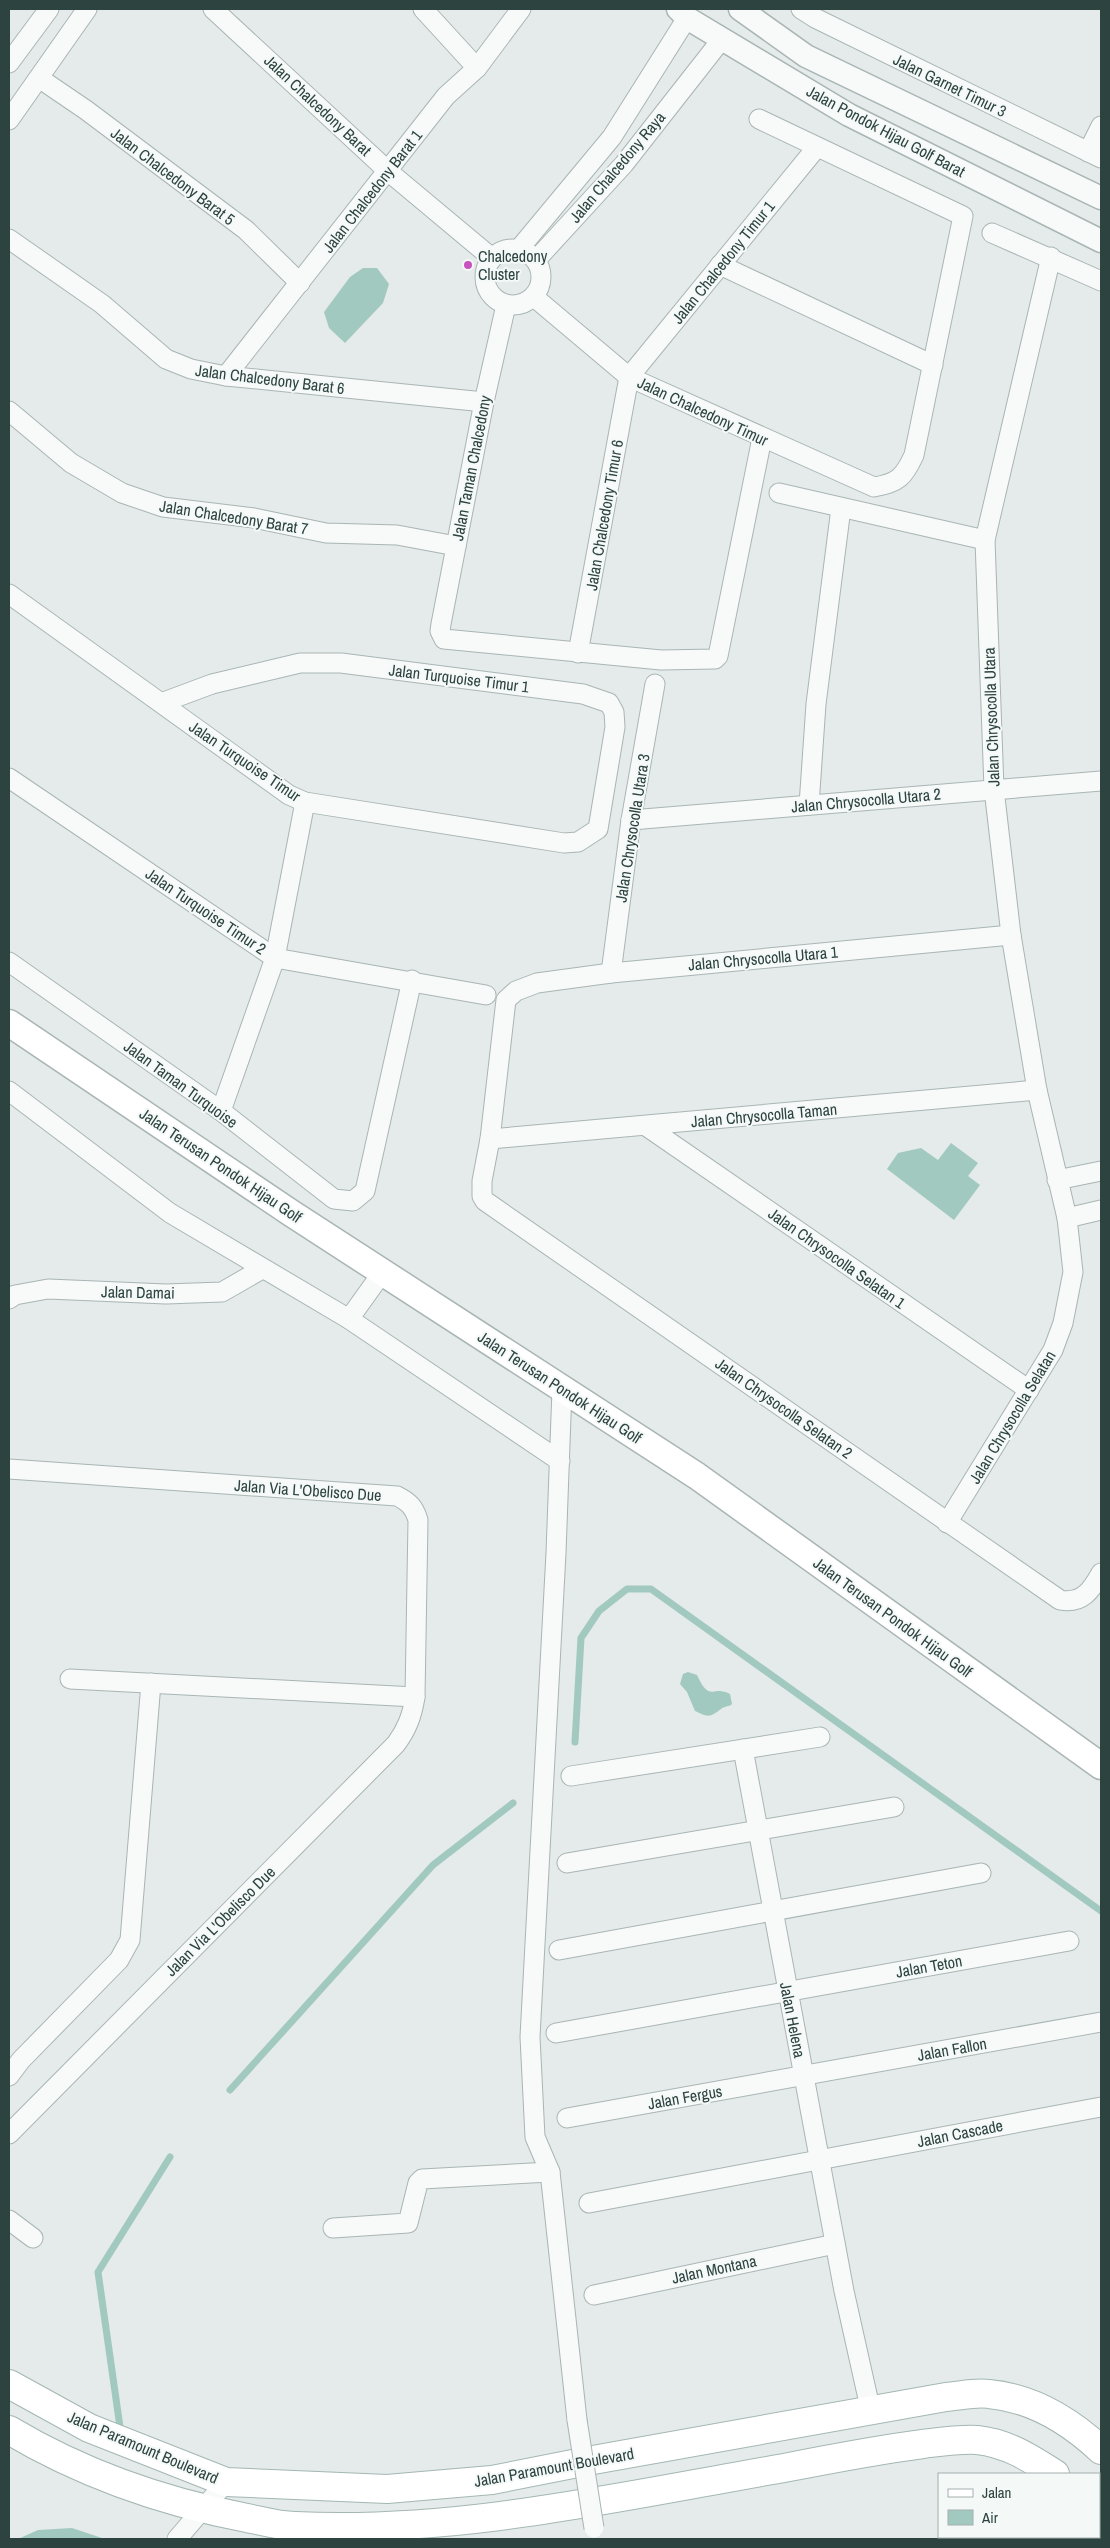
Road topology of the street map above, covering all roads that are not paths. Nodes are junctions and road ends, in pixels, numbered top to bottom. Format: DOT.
graph roads {
  1 [pos="49,9"];
  2 [pos="86,9"];
  3 [pos="213,9"];
  4 [pos="423,9"];
  5 [pos="521,9"];
  6 [pos="740,9"];
  7 [pos="801,9"];
  8 [pos="683,13"];
  9 [pos="722,39"];
  10 [pos="9,62"];
  11 [pos="477,68"];
  12 [pos="39,78"];
  13 [pos="759,119"];
  14 [pos="9,120"];
  15 [pos="1101,126"];
  16 [pos="817,147"];
  17 [pos="1095,155"];
  18 [pos="389,172"];
  19 [pos="1101,198"];
  20 [pos="992,233"];
  21 [pos="9,239"];
  22 [pos="1101,241"];
  23 [pos="519,249"];
  24 [pos="1051,257"];
  25 [pos="492,258"];
  26 [pos="536,260"];
  27 [pos="720,265"];
  28 [pos="1101,281"];
  29 [pos="300,283"];
  30 [pos="534,297"];
  31 [pos="506,305"];
  32 [pos="933,365"];
  33 [pos="226,376"];
  34 [pos="629,377"];
  35 [pos="484,402"];
  36 [pos="9,411"];
  37 [pos="762,438"];
  38 [pos="779,493"];
  39 [pos="841,508"];
  40 [pos="985,540"];
  41 [pos="456,546"];
  42 [pos="10,597"];
  43 [pos="578,653"];
  44 [pos="655,684"];
  45 [pos="161,703"];
  46 [pos="9,778"];
  47 [pos="1101,781"];
  48 [pos="994,790"];
  49 [pos="305,802"];
  50 [pos="809,805"];
  51 [pos="631,820"];
  52 [pos="578,842"];
  53 [pos="1011,935"];
  54 [pos="276,958"];
  55 [pos="9,962"];
  56 [pos="611,973"];
  57 [pos="412,980"];
  58 [pos="486,994"];
  59 [pos="9,1023"];
  60 [pos="1037,1090"];
  61 [pos="9,1091"];
  62 [pos="221,1112"];
  63 [pos="646,1126"];
  64 [pos="490,1139"];
  65 [pos="1101,1171"];
  66 [pos="1057,1180"];
  67 [pos="1101,1210"];
  68 [pos="1067,1218"];
  69 [pos="262,1269"];
  70 [pos="382,1273"];
  71 [pos="9,1299"];
  72 [pos="348,1320"];
  73 [pos="562,1389"];
  74 [pos="1029,1390"];
  75 [pos="560,1461"];
  76 [pos="9,1468"];
  77 [pos="948,1523"];
  78 [pos="1101,1574"];
  79 [pos="70,1679"];
  80 [pos="151,1683"];
  81 [pos="415,1698"];
  82 [pos="820,1737"];
  83 [pos="743,1749"];
  84 [pos="1100,1762"];
  85 [pos="571,1776"];
  86 [pos="894,1807"];
  87 [pos="758,1830"];
  88 [pos="567,1863"];
  89 [pos="981,1873"];
  90 [pos="773,1911"];
  91 [pos="1069,1941"];
  92 [pos="559,1950"];
  93 [pos="788,1992"];
  94 [pos="1101,2022"];
  95 [pos="556,2033"];
  96 [pos="15,2054"];
  97 [pos="9,2076"];
  98 [pos="804,2076"];
  99 [pos="1101,2107"];
  100 [pos="567,2118"];
  101 [pos="9,2134"];
  102 [pos="819,2160"];
  103 [pos="550,2172"];
  104 [pos="589,2204"];
  105 [pos="9,2220"];
  106 [pos="333,2228"];
  107 [pos="33,2238"];
  108 [pos="835,2244"];
  109 [pos="594,2294"];
  110 [pos="9,2384"];
  111 [pos="872,2412"];
  112 [pos="9,2430"];
  113 [pos="1101,2450"];
  114 [pos="1053,2473"];
  115 [pos="226,2482"];
  116 [pos="203,2510"];
  117 [pos="594,2533"];
  118 [pos="177,2539"];
  1 -- 10 [label="street"];
  2 -- 12 [label="street"];
  3 -- 18 [label="street, Jalan Chalcedony Barat"];
  4 -- 11 [label="street"];
  5 -- 11 [label="street, Jalan Chalcedony Barat 1"];
  6 -- 19 [label="street, Jalan Pondok Hijau Golf Barat"];
  7 -- 17 [label="street, Jalan Garnet Timur 3"];
  8 -- 9 [label="street, Jalan Pondok Hijau Golf Barat"];
  8 -- 23 [label="street, Jalan Chalcedony Raya"];
  9 -- 22 [label="street, Jalan Pondok Hijau Golf Barat"];
  9 -- 26 [label="street, Jalan Chalcedony Raya"];
  11 -- 18 [label="street, Jalan Chalcedony Barat 1"];
  12 -- 14 [label="street"];
  12 -- 29 [label="street, Jalan Chalcedony Barat 5"];
  13 -- 16 [label="street"];
  15 -- 17 [label="street"];
  16 -- 27 [label="street, Jalan Chalcedony Timur 1"];
  16 -- 32 [label="street"];
  18 -- 25 [label="street, Jalan Chalcedony Barat"];
  18 -- 29 [label="street, Jalan Chalcedony Barat 1"];
  20 -- 24 [label="street"];
  21 -- 33 [label="street, Jalan Chalcedony Barat 6"];
  23 -- 25 [label="street"];
  23 -- 26 [label="street"];
  24 -- 28 [label="street"];
  24 -- 40 [label="street, Jalan Chrysocolla Utara"];
  25 -- 31 [label="street"];
  26 -- 30 [label="street"];
  27 -- 32 [label="street"];
  27 -- 34 [label="street, Jalan Chalcedony Timur 1"];
  29 -- 33 [label="street, Jalan Chalcedony Barat 1"];
  30 -- 31 [label="street"];
  30 -- 34 [label="street, Jalan Chalcedony Timur"];
  31 -- 35 [label="street, Jalan Taman Chalcedony"];
  32 -- 37 [label="street, Jalan Chalcedony Timur"];
  33 -- 35 [label="street, Jalan Chalcedony Barat 6"];
  34 -- 37 [label="street, Jalan Chalcedony Timur"];
  34 -- 43 [label="street, Jalan Chalcedony Timur 6"];
  35 -- 41 [label="street, Jalan Taman Chalcedony"];
  36 -- 41 [label="street, Jalan Chalcedony Barat 7"];
  37 -- 43 [label="street"];
  38 -- 39 [label="street"];
  39 -- 40 [label="street"];
  39 -- 50 [label="street"];
  40 -- 48 [label="street, Jalan Chrysocolla Utara"];
  41 -- 43 [label="street, Jalan Taman Chalcedony"];
  42 -- 45 [label="street, Jalan Turquoise Timur"];
  44 -- 51 [label="street, Jalan Chrysocolla Utara 3"];
  45 -- 49 [label="street, Jalan Turquoise Timur"];
  45 -- 52 [label="street, Jalan Turquoise Timur 1"];
  46 -- 54 [label="street, Jalan Turquoise Timur 2"];
  47 -- 48 [label="street, Jalan Chrysocolla Utara 2"];
  48 -- 50 [label="street, Jalan Chrysocolla Utara 2"];
  48 -- 53 [label="street, Jalan Chrysocolla Utara"];
  49 -- 52 [label="street, Jalan Turquoise Timur"];
  49 -- 54 [label="street"];
  50 -- 51 [label="street, Jalan Chrysocolla Utara 2"];
  51 -- 56 [label="street, Jalan Chrysocolla Utara 3"];
  53 -- 56 [label="street, Jalan Chrysocolla Utara 1"];
  53 -- 60 [label="street, Jalan Chrysocolla Utara"];
  54 -- 57 [label="street, Jalan Turquoise Timur 2"];
  54 -- 62 [label="street"];
  55 -- 62 [label="street, Jalan Taman Turquoise"];
  56 -- 64 [label="street, Jalan Chrysocolla Utara 1"];
  57 -- 58 [label="street, Jalan Turquoise Timur 2"];
  57 -- 62 [label="street, Jalan Taman Turquoise"];
  59 -- 70 [label="main road, Jalan Terusan Pondok Hijau Golf"];
  60 -- 63 [label="street, Jalan Chrysocolla Taman"];
  60 -- 66 [label="street, Jalan Chrysocolla Utara"];
  61 -- 69 [label="street"];
  63 -- 64 [label="street, Jalan Chrysocolla Taman"];
  63 -- 74 [label="street, Jalan Chrysocolla Selatan 1"];
  64 -- 77 [label="street, Jalan Chrysocolla Selatan 2"];
  65 -- 66 [label="street"];
  66 -- 68 [label="street, Jalan Chrysocolla Selatan"];
  67 -- 68 [label="street"];
  68 -- 74 [label="street, Jalan Chrysocolla Selatan"];
  69 -- 71 [label="street, Jalan Damai"];
  69 -- 72 [label="street"];
  70 -- 72 [label="street"];
  70 -- 73 [label="main road, Jalan Terusan Pondok Hijau Golf"];
  72 -- 75 [label="street"];
  73 -- 75 [label="street"];
  73 -- 84 [label="main road, Jalan Terusan Pondok Hijau Golf"];
  74 -- 77 [label="street, Jalan Chrysocolla Selatan"];
  75 -- 103 [label="street"];
  76 -- 81 [label="street, Jalan Via L'Obelisco Due"];
  77 -- 78 [label="street, Jalan Chrysocolla Selatan 2"];
  79 -- 80 [label="street"];
  80 -- 81 [label="street"];
  80 -- 96 [label="street"];
  81 -- 101 [label="street, Jalan Via L'Obelisco Due"];
  82 -- 83 [label="street"];
  83 -- 85 [label="street"];
  83 -- 87 [label="street, Jalan Helena"];
  86 -- 87 [label="street"];
  87 -- 88 [label="street"];
  87 -- 90 [label="street, Jalan Helena"];
  89 -- 90 [label="street"];
  90 -- 92 [label="street"];
  90 -- 93 [label="street, Jalan Helena"];
  91 -- 93 [label="street, Jalan Teton"];
  93 -- 95 [label="street, Jalan Teton"];
  93 -- 98 [label="street, Jalan Helena"];
  94 -- 98 [label="street, Jalan Fallon"];
  96 -- 97 [label="street"];
  98 -- 100 [label="street, Jalan Fergus"];
  98 -- 102 [label="street, Jalan Helena"];
  99 -- 102 [label="street, Jalan Cascade"];
  102 -- 104 [label="street, Jalan Cascade"];
  102 -- 108 [label="street, Jalan Helena"];
  103 -- 106 [label="street"];
  103 -- 117 [label="street, bridge"];
  105 -- 107 [label="street"];
  108 -- 109 [label="street, Jalan Montana"];
  108 -- 111 [label="street, Jalan Helena"];
  110 -- 115 [label="main road, Jalan Paramount Boulevard"];
  111 -- 113 [label="main road, Jalan Paramount Boulevard"];
  111 -- 115 [label="main road, Jalan Paramount Boulevard"];
  112 -- 116 [label="main road, Jalan Paramount Boulevard"];
  114 -- 116 [label="main road, Jalan Paramount Boulevard"];
  115 -- 116 [label="street"];
  116 -- 118 [label="street"];
}
